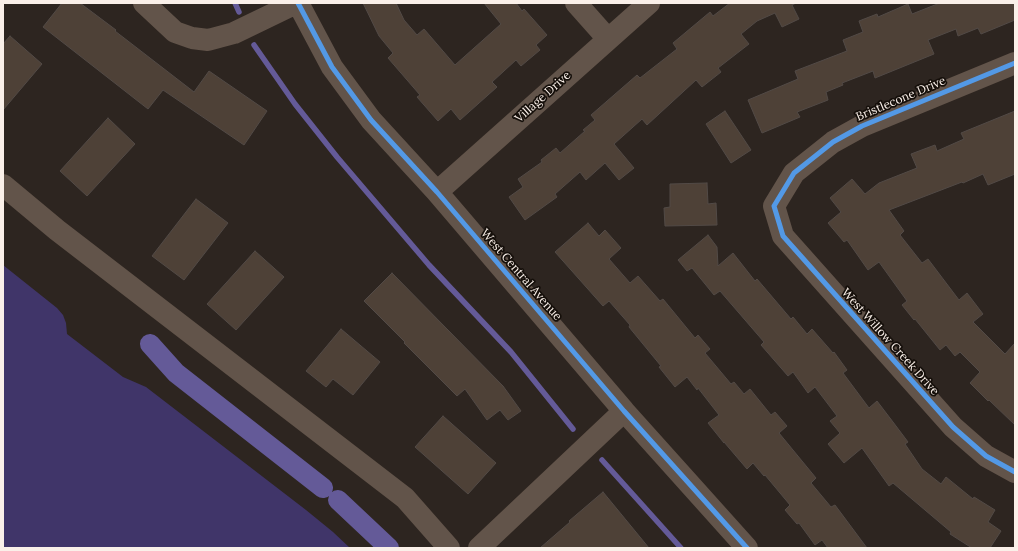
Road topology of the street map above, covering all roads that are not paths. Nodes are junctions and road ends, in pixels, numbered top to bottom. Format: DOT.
graph roads {
  1 [pos="144,3"];
  2 [pos="297,3"];
  3 [pos="576,3"];
  4 [pos="649,3"];
  5 [pos="608,39"];
  6 [pos="1015,63"];
  7 [pos="3,185"];
  8 [pos="437,192"];
  9 [pos="774,206"];
  10 [pos="624,411"];
  11 [pos="1015,472"];
  12 [pos="449,548"];
  13 [pos="479,548"];
  14 [pos="747,548"];
  1 -- 2 [label="street"];
  2 -- 8 [label="street, West Central Avenue"];
  3 -- 5 [label="street"];
  4 -- 5 [label="street, Village Drive"];
  5 -- 8 [label="street, Village Drive"];
  6 -- 9 [label="street, Bristlecone Drive"];
  7 -- 12 [label="street"];
  8 -- 10 [label="street, West Central Avenue"];
  9 -- 11 [label="street, West Willow Creek Drive"];
  10 -- 13 [label="street"];
  10 -- 14 [label="street, West Central Avenue"];
}
